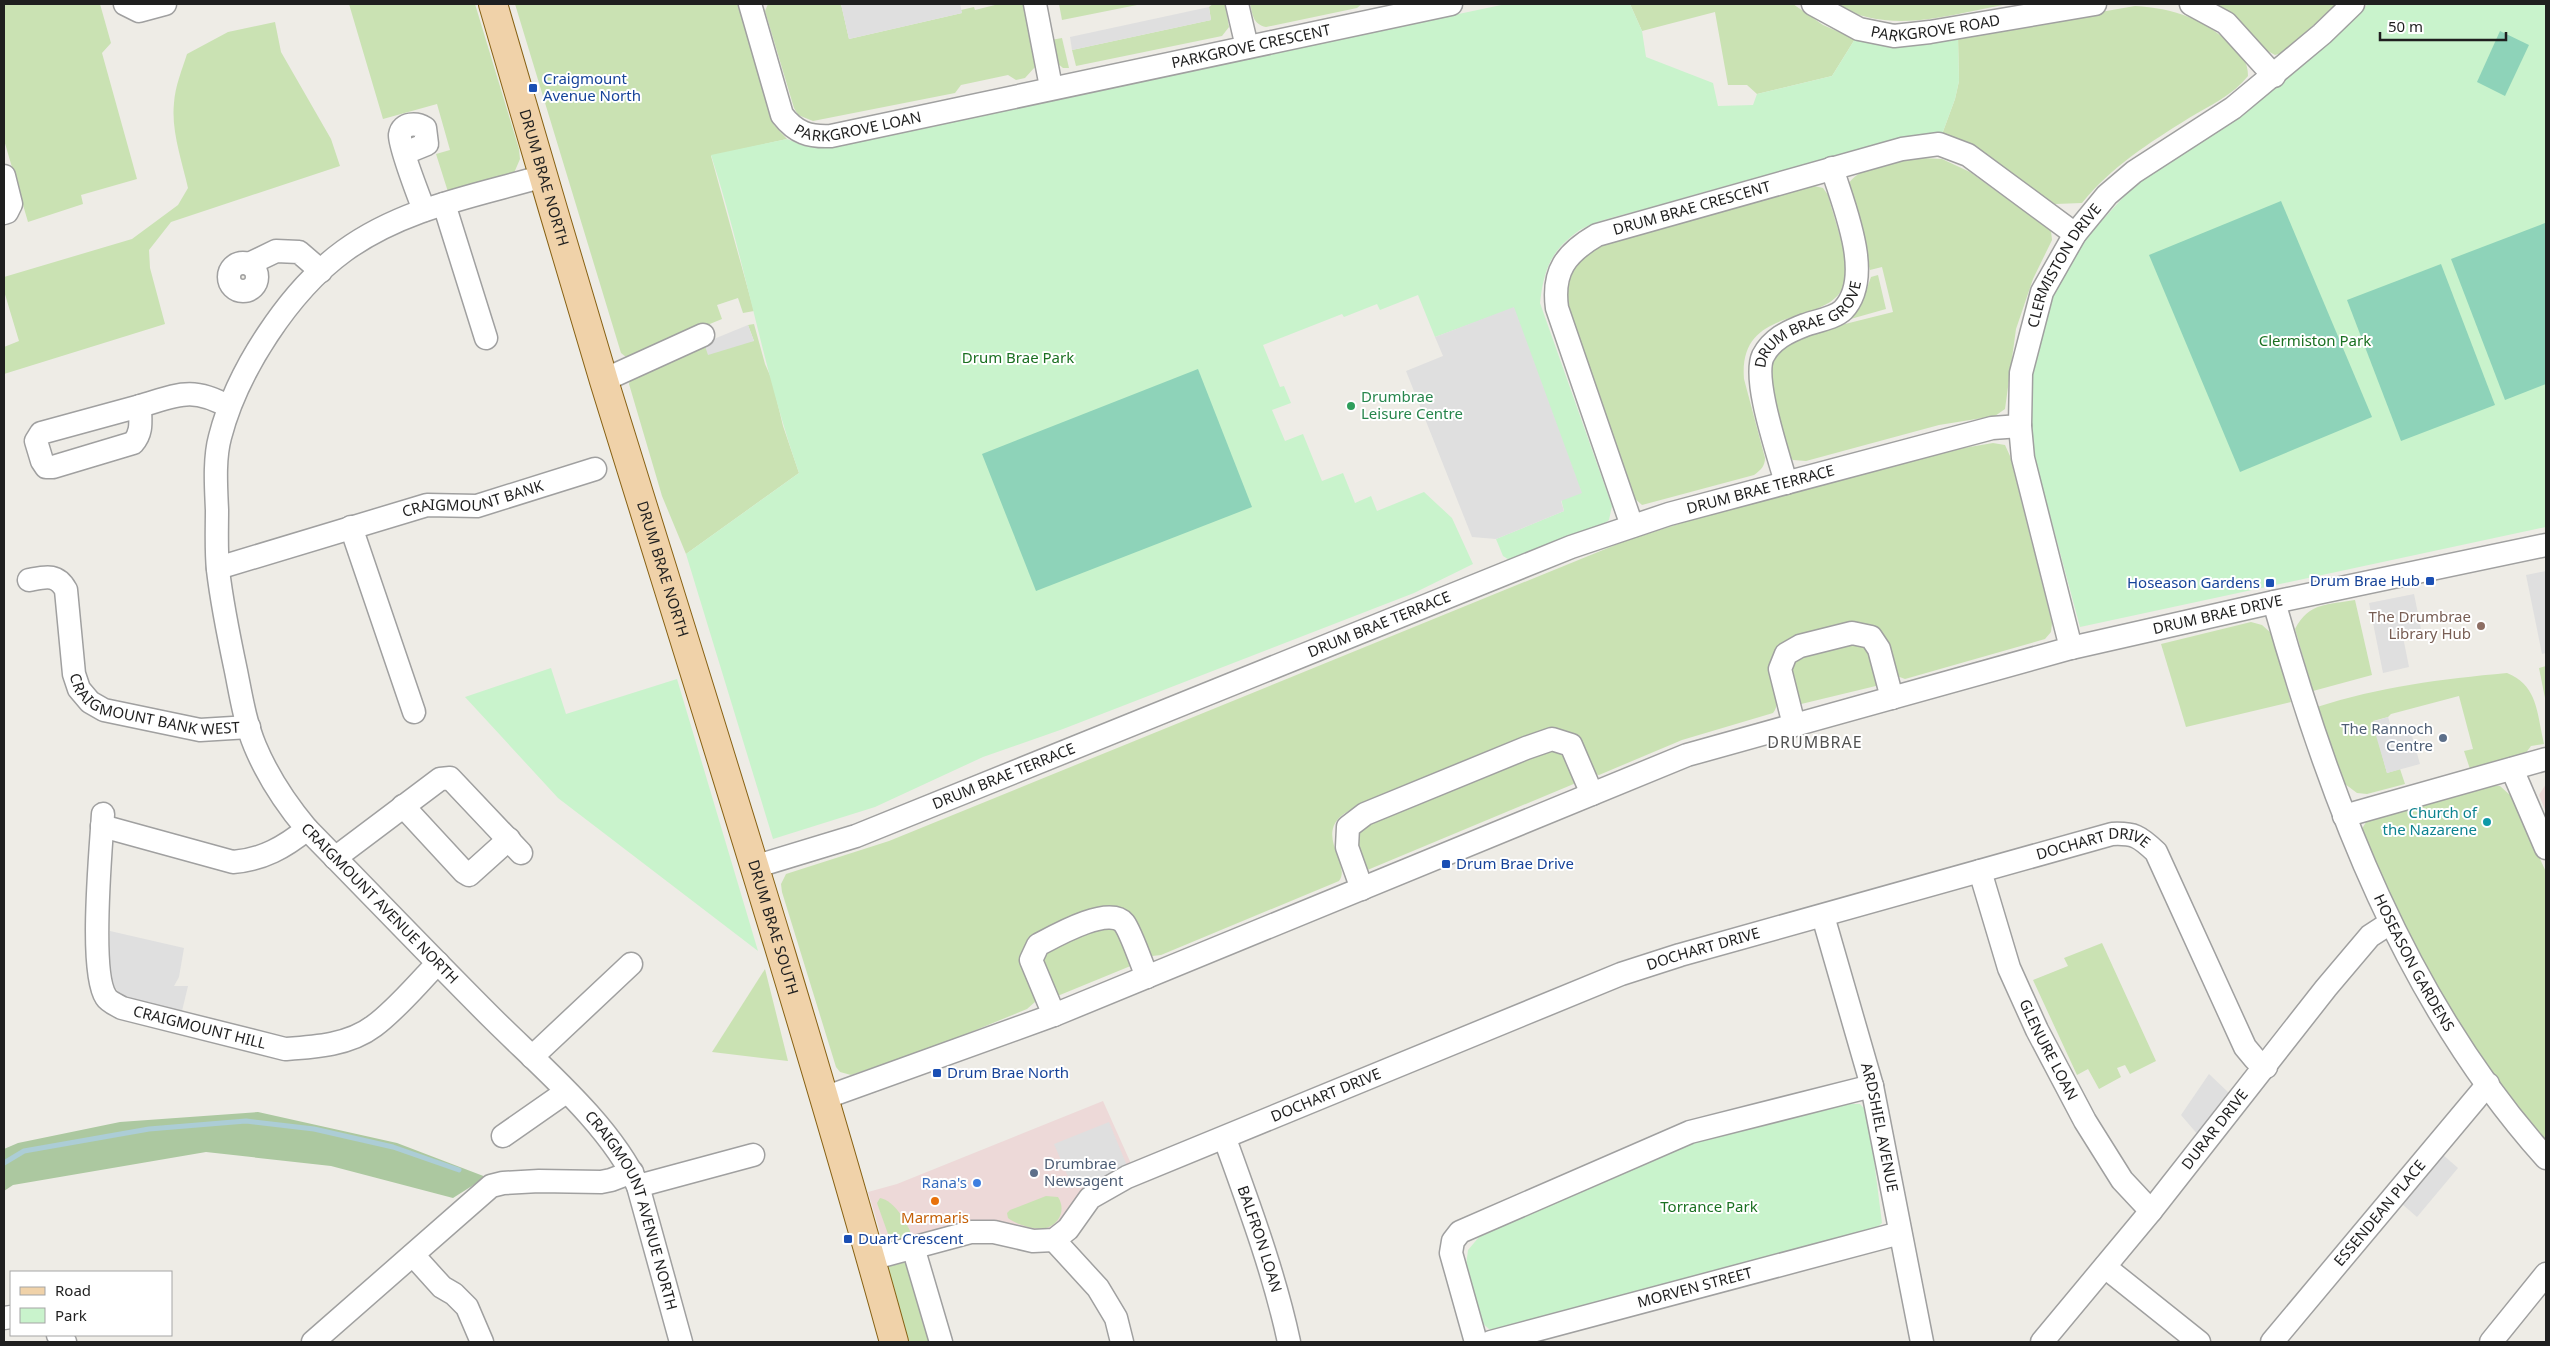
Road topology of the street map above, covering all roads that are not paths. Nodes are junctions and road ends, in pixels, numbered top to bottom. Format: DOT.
graph roads {
  1 [pos="125,4"];
  2 [pos="165,4"];
  3 [pos="493,4"];
  4 [pos="750,4"];
  5 [pos="1035,4"];
  6 [pos="1237,4"];
  7 [pos="1451,4"];
  8 [pos="1813,4"];
  9 [pos="2095,4"];
  10 [pos="2191,4"];
  11 [pos="2353,4"];
  12 [pos="1379,11"];
  13 [pos="1246,47"];
  14 [pos="2274,76"];
  15 [pos="1051,87"];
  16 [pos="405,153"];
  17 [pos="1832,168"];
  18 [pos="4,176"];
  19 [pos="544,176"];
  20 [pos="434,207"];
  21 [pos="4,213"];
  22 [pos="2075,234"];
  23 [pos="248,264"];
  24 [pos="321,271"];
  25 [pos="703,335"];
  26 [pos="486,338"];
  27 [pos="604,380"];
  28 [pos="140,406"];
  29 [pos="229,407"];
  30 [pos="2020,426"];
  31 [pos="595,469"];
  32 [pos="1786,483"];
  33 [pos="1632,526"];
  34 [pos="351,527"];
  35 [pos="2546,546"];
  36 [pos="218,568"];
  37 [pos="28,580"];
  38 [pos="2274,602"];
  39 [pos="2071,648"];
  40 [pos="1892,698"];
  41 [pos="414,712"];
  42 [pos="1794,725"];
  43 [pos="248,727"];
  44 [pos="722,757"];
  45 [pos="2546,760"];
  46 [pos="2512,769"];
  47 [pos="1592,794"];
  48 [pos="404,806"];
  49 [pos="2344,816"];
  50 [pos="307,829"];
  51 [pos="2546,848"];
  52 [pos="335,858"];
  53 [pos="754,867"];
  54 [pos="1980,871"];
  55 [pos="1362,888"];
  56 [pos="1824,916"];
  57 [pos="2390,923"];
  58 [pos="438,963"];
  59 [pos="631,964"];
  60 [pos="1147,977"];
  61 [pos="1054,1016"];
  62 [pos="532,1057"];
  63 [pos="2266,1067"];
  64 [pos="2488,1084"];
  65 [pos="1872,1086"];
  66 [pos="566,1092"];
  67 [pos="824,1098"];
  68 [pos="511,1135"];
  69 [pos="1225,1138"];
  70 [pos="753,1155"];
  71 [pos="2546,1158"];
  72 [pos="635,1179"];
  73 [pos="2151,1211"];
  74 [pos="1900,1233"];
  75 [pos="1054,1240"];
  76 [pos="914,1247"];
  77 [pos="413,1255"];
  78 [pos="872,1259"];
  79 [pos="2105,1267"];
  80 [pos="2546,1274"];
  81 [pos="313,1342"];
  82 [pos="482,1342"];
  83 [pos="681,1342"];
  84 [pos="894,1342"];
  85 [pos="941,1342"];
  86 [pos="1122,1342"];
  87 [pos="1289,1342"];
  88 [pos="1476,1342"];
  89 [pos="1491,1342"];
  90 [pos="1922,1342"];
  91 [pos="2042,1342"];
  92 [pos="2199,1342"];
  93 [pos="2272,1342"];
  94 [pos="2491,1342"];
  1 -- 2 [label="street"];
  3 -- 19 [label="main road, DRUM BRAE NORTH"];
  4 -- 15 [label="street, PARKGROVE LOAN"];
  5 -- 15 [label="street"];
  6 -- 13 [label="street"];
  7 -- 12 [label="street, PARKGROVE CRESCENT"];
  8 -- 9 [label="street, PARKGROVE ROAD"];
  10 -- 14 [label="street"];
  11 -- 14 [label="street, CLERMISTON DRIVE"];
  12 -- 13 [label="street, PARKGROVE CRESCENT"];
  13 -- 15 [label="street, PARKGROVE CRESCENT"];
  14 -- 22 [label="street, CLERMISTON DRIVE"];
  16 -- 20 [label="street"];
  17 -- 22 [label="street, DRUM BRAE CRESCENT"];
  17 -- 32 [label="street, DRUM BRAE GROVE"];
  17 -- 33 [label="street, DRUM BRAE CRESCENT"];
  18 -- 21 [label="street"];
  19 -- 20 [label="street, CRAIGMOUNT AVENUE NORTH"];
  19 -- 27 [label="main road, DRUM BRAE NORTH"];
  20 -- 24 [label="street, CRAIGMOUNT AVENUE NORTH"];
  20 -- 26 [label="street"];
  22 -- 30 [label="street, CLERMISTON DRIVE"];
  23 -- 24 [label="street"];
  24 -- 29 [label="street, CRAIGMOUNT AVENUE NORTH"];
  25 -- 27 [label="street"];
  27 -- 44 [label="main road, DRUM BRAE NORTH"];
  28 -- 29 [label="street"];
  29 -- 36 [label="street, CRAIGMOUNT AVENUE NORTH"];
  30 -- 32 [label="street, DRUM BRAE TERRACE"];
  30 -- 39 [label="street, CLERMISTON DRIVE"];
  31 -- 34 [label="street, CRAIGMOUNT BANK"];
  32 -- 33 [label="street, DRUM BRAE TERRACE"];
  33 -- 53 [label="street, DRUM BRAE TERRACE"];
  34 -- 36 [label="street, CRAIGMOUNT BANK"];
  34 -- 41 [label="street"];
  35 -- 38 [label="street, DRUM BRAE DRIVE"];
  36 -- 43 [label="street, CRAIGMOUNT AVENUE NORTH"];
  37 -- 43 [label="street, CRAIGMOUNT BANK WEST"];
  38 -- 39 [label="street, DRUM BRAE DRIVE"];
  38 -- 49 [label="street, HOSEASON GARDENS"];
  39 -- 40 [label="street, DRUM BRAE DRIVE"];
  40 -- 42 [label="street, DRUM BRAE DRIVE"];
  40 -- 42 [label="street"];
  42 -- 47 [label="street, DRUM BRAE DRIVE"];
  43 -- 50 [label="street, CRAIGMOUNT AVENUE NORTH"];
  44 -- 53 [label="main road, DRUM BRAE SOUTH"];
  45 -- 46 [label="street"];
  46 -- 49 [label="street"];
  46 -- 51 [label="street"];
  47 -- 55 [label="street, DRUM BRAE DRIVE"];
  47 -- 55 [label="street"];
  48 -- 48 [label="street"];
  48 -- 52 [label="street"];
  49 -- 57 [label="street, HOSEASON GARDENS"];
  50 -- 52 [label="street, CRAIGMOUNT AVENUE NORTH"];
  50 -- 58 [label="street, CRAIGMOUNT HILL"];
  52 -- 58 [label="street, CRAIGMOUNT AVENUE NORTH"];
  53 -- 67 [label="main road, DRUM BRAE SOUTH"];
  54 -- 56 [label="street, DOCHART DRIVE"];
  54 -- 63 [label="street, DOCHART DRIVE"];
  54 -- 73 [label="street, GLENURE LOAN"];
  55 -- 60 [label="street, DRUM BRAE DRIVE"];
  56 -- 65 [label="street, ARDSHIEL AVENUE"];
  56 -- 69 [label="street, DOCHART DRIVE"];
  57 -- 63 [label="street, DURAR DRIVE"];
  57 -- 64 [label="street, HOSEASON GARDENS"];
  58 -- 62 [label="street, CRAIGMOUNT AVENUE NORTH"];
  59 -- 62 [label="street"];
  60 -- 61 [label="street, DRUM BRAE DRIVE"];
  60 -- 61 [label="street"];
  61 -- 67 [label="street, DRUM BRAE DRIVE"];
  62 -- 66 [label="street, CRAIGMOUNT AVENUE NORTH"];
  63 -- 73 [label="street, DURAR DRIVE"];
  64 -- 71 [label="street, HOSEASON GARDENS"];
  64 -- 93 [label="street, ESSENDEAN PLACE"];
  65 -- 74 [label="street, ARDSHIEL AVENUE"];
  65 -- 88 [label="street"];
  66 -- 68 [label="street"];
  66 -- 72 [label="street, CRAIGMOUNT AVENUE NORTH"];
  67 -- 78 [label="main road"];
  69 -- 75 [label="street, DOCHART DRIVE"];
  69 -- 87 [label="street, BALFRON LOAN"];
  70 -- 72 [label="street"];
  72 -- 77 [label="street"];
  72 -- 83 [label="street, CRAIGMOUNT AVENUE NORTH"];
  73 -- 79 [label="street, DURAR DRIVE"];
  74 -- 89 [label="street, MORVEN STREET"];
  74 -- 90 [label="street, ARDSHIEL AVENUE"];
  75 -- 76 [label="street"];
  75 -- 86 [label="street"];
  76 -- 78 [label="street"];
  76 -- 85 [label="street"];
  77 -- 81 [label="street"];
  77 -- 82 [label="street"];
  78 -- 84 [label="main road"];
  79 -- 91 [label="street, DURAR DRIVE"];
  79 -- 92 [label="street"];
  80 -- 94 [label="street"];
}
